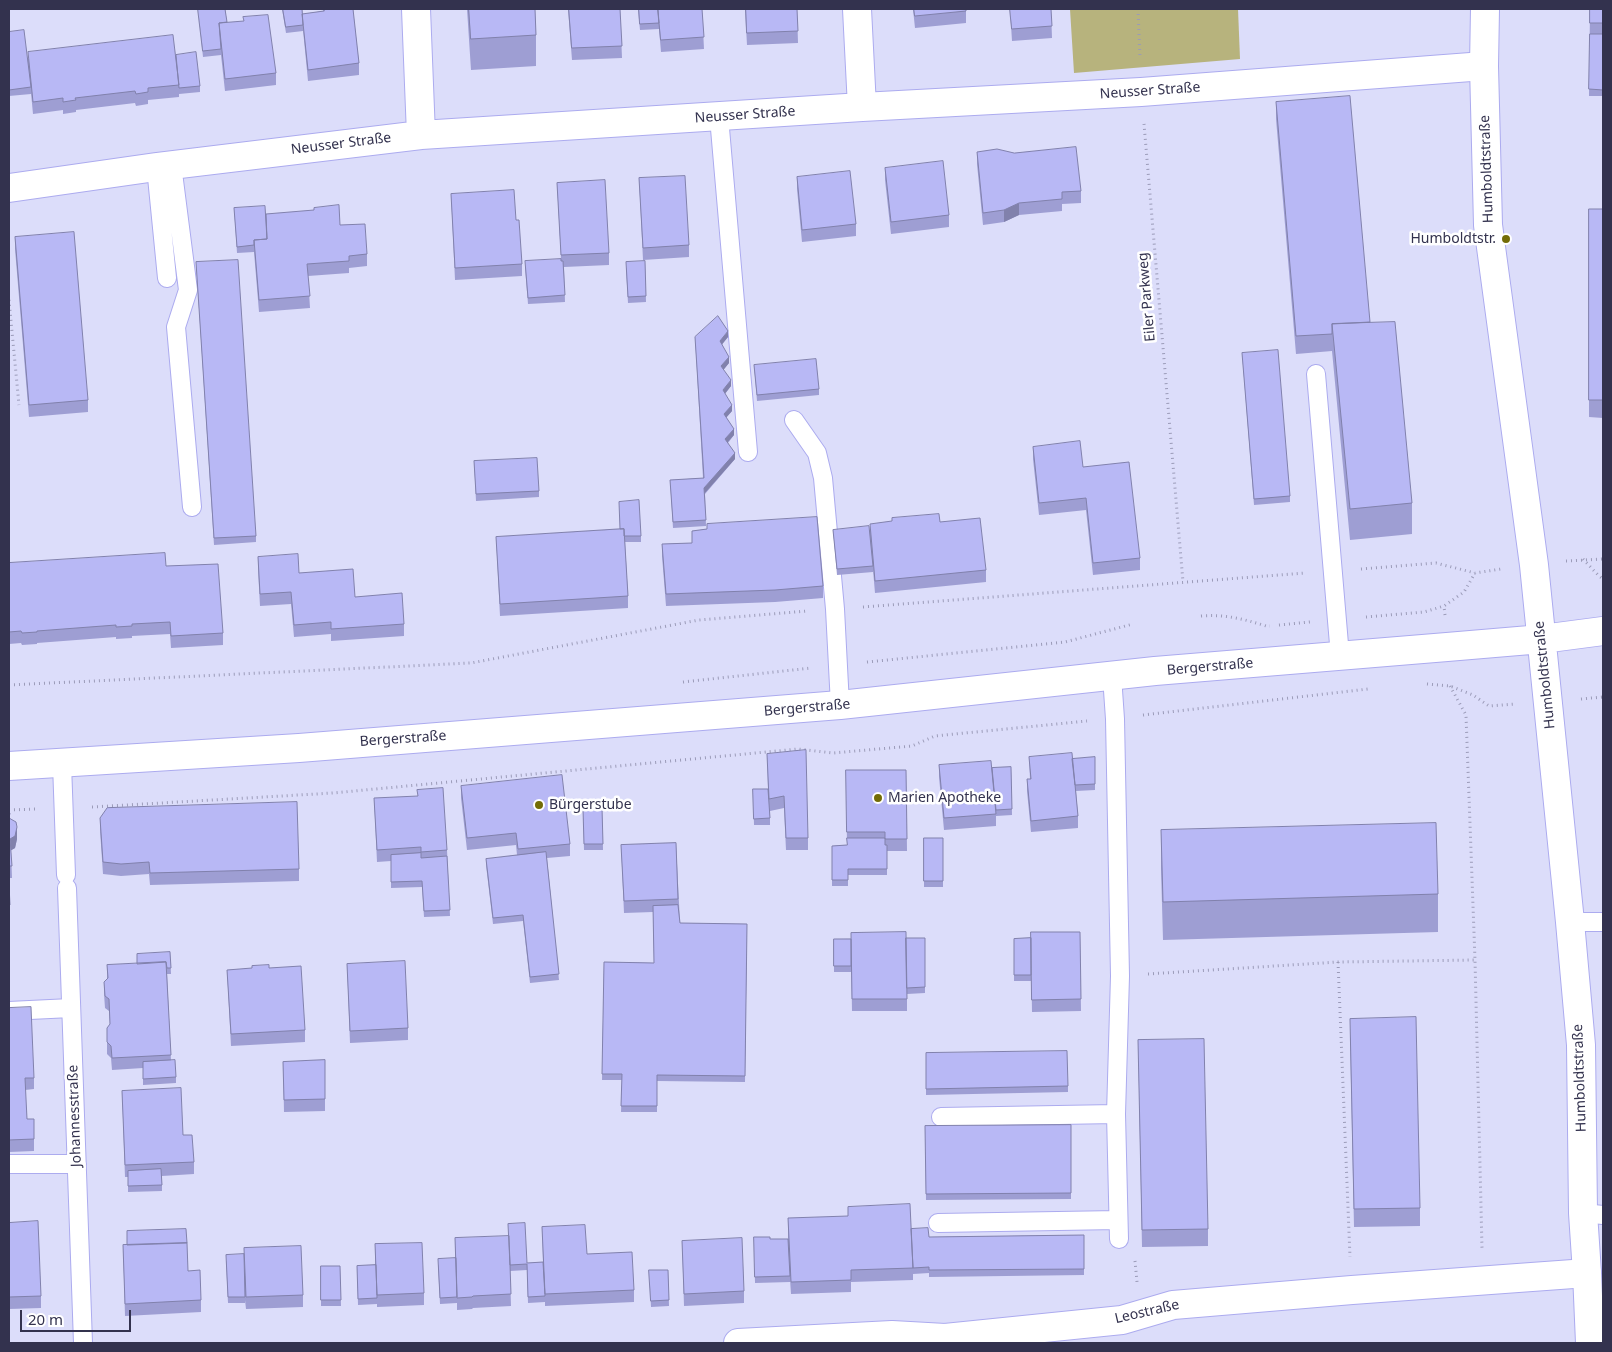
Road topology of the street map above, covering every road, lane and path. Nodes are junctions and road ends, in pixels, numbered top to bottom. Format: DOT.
graph roads {
  1 [pos="416,9"];
  2 [pos="857,9"];
  3 [pos="1138,9"];
  4 [pos="1485,9"];
  5 [pos="1484,66"];
  6 [pos="1142,92"];
  7 [pos="862,107"];
  8 [pos="719,117"];
  9 [pos="421,135"];
  10 [pos="164,166"];
  11 [pos="9,188"];
  12 [pos="167,278"];
  13 [pos="9,300"];
  14 [pos="1316,374"];
  15 [pos="19,405"];
  16 [pos="794,420"];
  17 [pos="748,452"];
  18 [pos="192,507"];
  19 [pos="1603,559"];
  20 [pos="1333,571"];
  21 [pos="1475,573"];
  22 [pos="1603,579"];
  23 [pos="1183,582"];
  24 [pos="834,609"];
  25 [pos="1133,624"];
  26 [pos="1603,631"];
  27 [pos="1542,639"];
  28 [pos="1340,656"];
  29 [pos="837,665"];
  30 [pos="1112,676"];
  31 [pos="677,682"];
  32 [pos="1419,684"];
  33 [pos="9,685"];
  34 [pos="1450,686"];
  35 [pos="1370,689"];
  36 [pos="1603,697"];
  37 [pos="1548,702"];
  38 [pos="840,706"];
  39 [pos="1115,719"];
  40 [pos="62,764"];
  41 [pos="9,766"];
  42 [pos="63,808"];
  43 [pos="9,810"];
  44 [pos="1570,922"];
  45 [pos="1603,922"];
  46 [pos="1475,960"];
  47 [pos="1338,962"];
  48 [pos="1120,976"];
  49 [pos="71,1008"];
  50 [pos="9,1011"];
  51 [pos="1116,1114"];
  52 [pos="941,1116"];
  53 [pos="9,1164"];
  54 [pos="76,1164"];
  55 [pos="1593,1214"];
  56 [pos="1118,1220"];
  57 [pos="938,1223"];
  58 [pos="1118,1239"];
  59 [pos="1587,1273"];
  60 [pos="1483,1281"];
  61 [pos="1352,1290"];
  62 [pos="1139,1315"];
  63 [pos="83,1343"];
  64 [pos="738,1343"];
  65 [pos="1590,1343"];
  1 -- 9 [label="street"];
  2 -- 7 [label="street"];
  3 -- 6 [label="path, Eiler Parkweg"];
  4 -- 5 [label="street, Humboldtstraße"];
  5 -- 6 [label="street, Neusser Straße"];
  5 -- 27 [label="street, Humboldtstraße"];
  6 -- 7 [label="street, Neusser Straße"];
  6 -- 23 [label="path, Eiler Parkweg"];
  7 -- 8 [label="street, Neusser Straße"];
  8 -- 9 [label="street, Neusser Straße"];
  8 -- 17 [label="lane"];
  9 -- 10 [label="street, Neusser Straße"];
  10 -- 11 [label="street, Neusser Straße"];
  10 -- 12 [label="lane"];
  10 -- 18 [label="lane"];
  13 -- 15 [label="path"];
  14 -- 20 [label="lane"];
  16 -- 24 [label="lane"];
  19 -- 22 [label="path"];
  20 -- 21 [label="path"];
  20 -- 23 [label="path"];
  20 -- 28 [label="lane"];
  23 -- 24 [label="path"];
  24 -- 29 [label="lane"];
  24 -- 33 [label="path"];
  25 -- 29 [label="path"];
  26 -- 27 [label="street, Bergerstraße"];
  27 -- 28 [label="street, Bergerstraße"];
  27 -- 37 [label="street, Humboldtstraße"];
  28 -- 30 [label="street, Bergerstraße"];
  29 -- 31 [label="path"];
  29 -- 38 [label="lane"];
  30 -- 38 [label="street, Bergerstraße"];
  30 -- 39 [label="lane"];
  32 -- 34 [label="path"];
  34 -- 37 [label="path"];
  34 -- 46 [label="path"];
  35 -- 39 [label="path"];
  36 -- 37 [label="path"];
  37 -- 44 [label="street, Humboldtstraße"];
  38 -- 40 [label="street, Bergerstraße"];
  39 -- 42 [label="path"];
  39 -- 48 [label="lane"];
  40 -- 41 [label="street, Bergerstraße"];
  40 -- 42 [label="lane, Johannesstraße"];
  42 -- 43 [label="path"];
  42 -- 49 [label="lane, Johannesstraße"];
  44 -- 45 [label="lane"];
  44 -- 55 [label="street, Humboldtstraße"];
  46 -- 47 [label="path"];
  46 -- 60 [label="path"];
  47 -- 48 [label="path"];
  47 -- 61 [label="path"];
  48 -- 51 [label="lane"];
  49 -- 50 [label="lane"];
  49 -- 54 [label="lane, Johannesstraße"];
  51 -- 52 [label="lane"];
  51 -- 56 [label="lane"];
  53 -- 54 [label="lane"];
  54 -- 63 [label="lane, Johannesstraße"];
  55 -- 59 [label="street, Humboldtstraße"];
  56 -- 57 [label="lane"];
  56 -- 58 [label="lane"];
  58 -- 62 [label="path"];
  59 -- 60 [label="street, Leostraße"];
  59 -- 65 [label="street, Humboldtstraße"];
  60 -- 61 [label="street, Leostraße"];
  61 -- 62 [label="street, Leostraße"];
  62 -- 64 [label="street, Leostraße"];
}
